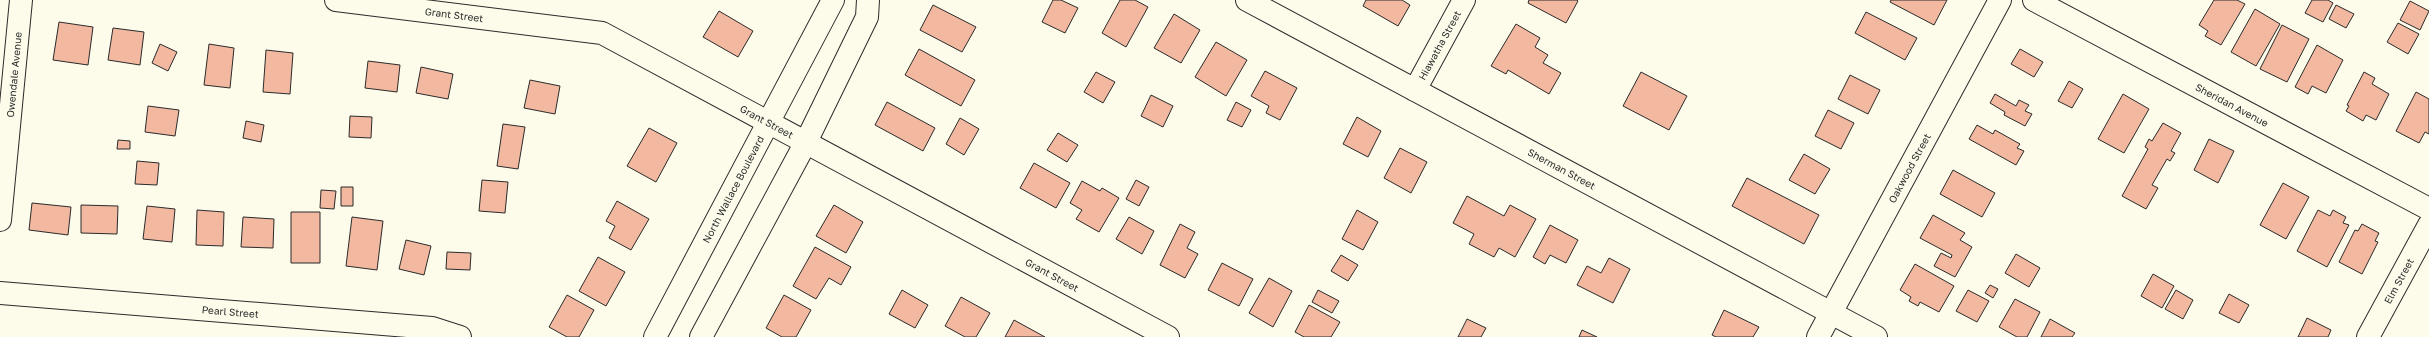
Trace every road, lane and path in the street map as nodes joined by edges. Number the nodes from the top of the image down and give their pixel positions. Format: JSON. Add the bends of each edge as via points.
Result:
{"nodes":[{"id":1,"x":21,"y":0,"type":"edge"},
{"id":2,"x":336,"y":0,"type":"edge"},
{"id":3,"x":833,"y":0,"type":"edge"},
{"id":4,"x":868,"y":0,"type":"edge"},
{"id":5,"x":1247,"y":0,"type":"edge"},
{"id":6,"x":1464,"y":0,"type":"edge"},
{"id":7,"x":2000,"y":0,"type":"edge"},
{"id":8,"x":2034,"y":0,"type":"edge"},
{"id":9,"x":1415,"y":90,"type":"junction"},
{"id":10,"x":769,"y":123,"type":"junction"},
{"id":11,"x":806,"y":142,"type":"junction"},
{"id":12,"x":2429,"y":209,"type":"edge"},
{"id":13,"x":0,"y":220,"type":"edge"},
{"id":14,"x":2429,"y":225,"type":"edge"},
{"id":15,"x":0,"y":293,"type":"edge"},
{"id":16,"x":1831,"y":313,"type":"junction"},
{"id":17,"x":460,"y":337,"type":"edge"},
{"id":18,"x":655,"y":337,"type":"edge"},
{"id":19,"x":701,"y":337,"type":"edge"},
{"id":20,"x":1168,"y":337,"type":"edge"},
{"id":21,"x":1818,"y":337,"type":"edge"},
{"id":22,"x":1876,"y":337,"type":"edge"},
{"id":23,"x":2368,"y":337,"type":"edge"}],
"edges":[{"from":1,"to":13,"type":"street","name":"Owendale Avenue"},
{"from":2,"to":10,"type":"street","name":"Grant Street","via":[[602,33]]},
{"from":3,"to":10,"type":"street","name":"North Wallace Boulevard"},
{"from":4,"to":11,"type":"street","via":[[867,17]]},
{"from":5,"to":9,"type":"street","name":"Sherman Street"},
{"from":6,"to":9,"type":"street","name":"Hiawatha Street"},
{"from":7,"to":16,"type":"street","name":"Oakwood Street"},
{"from":8,"to":12,"type":"street","name":"Sheridan Avenue"},
{"from":9,"to":16,"type":"street","name":"Sherman Street"},
{"from":10,"to":11,"type":"street","name":"Grant Street"},
{"from":10,"to":18,"type":"street","name":"North Wallace Boulevard"},
{"from":11,"to":19,"type":"street"},
{"from":11,"to":20,"type":"street","name":"Grant Street"},
{"from":14,"to":23,"type":"street","name":"Elm Street"},
{"from":15,"to":17,"type":"street","name":"Pearl Street","via":[[432,328]]},
{"from":16,"to":21,"type":"street","name":"Oakwood Street"},
{"from":16,"to":22,"type":"street","name":"Sherman Street"}]}
